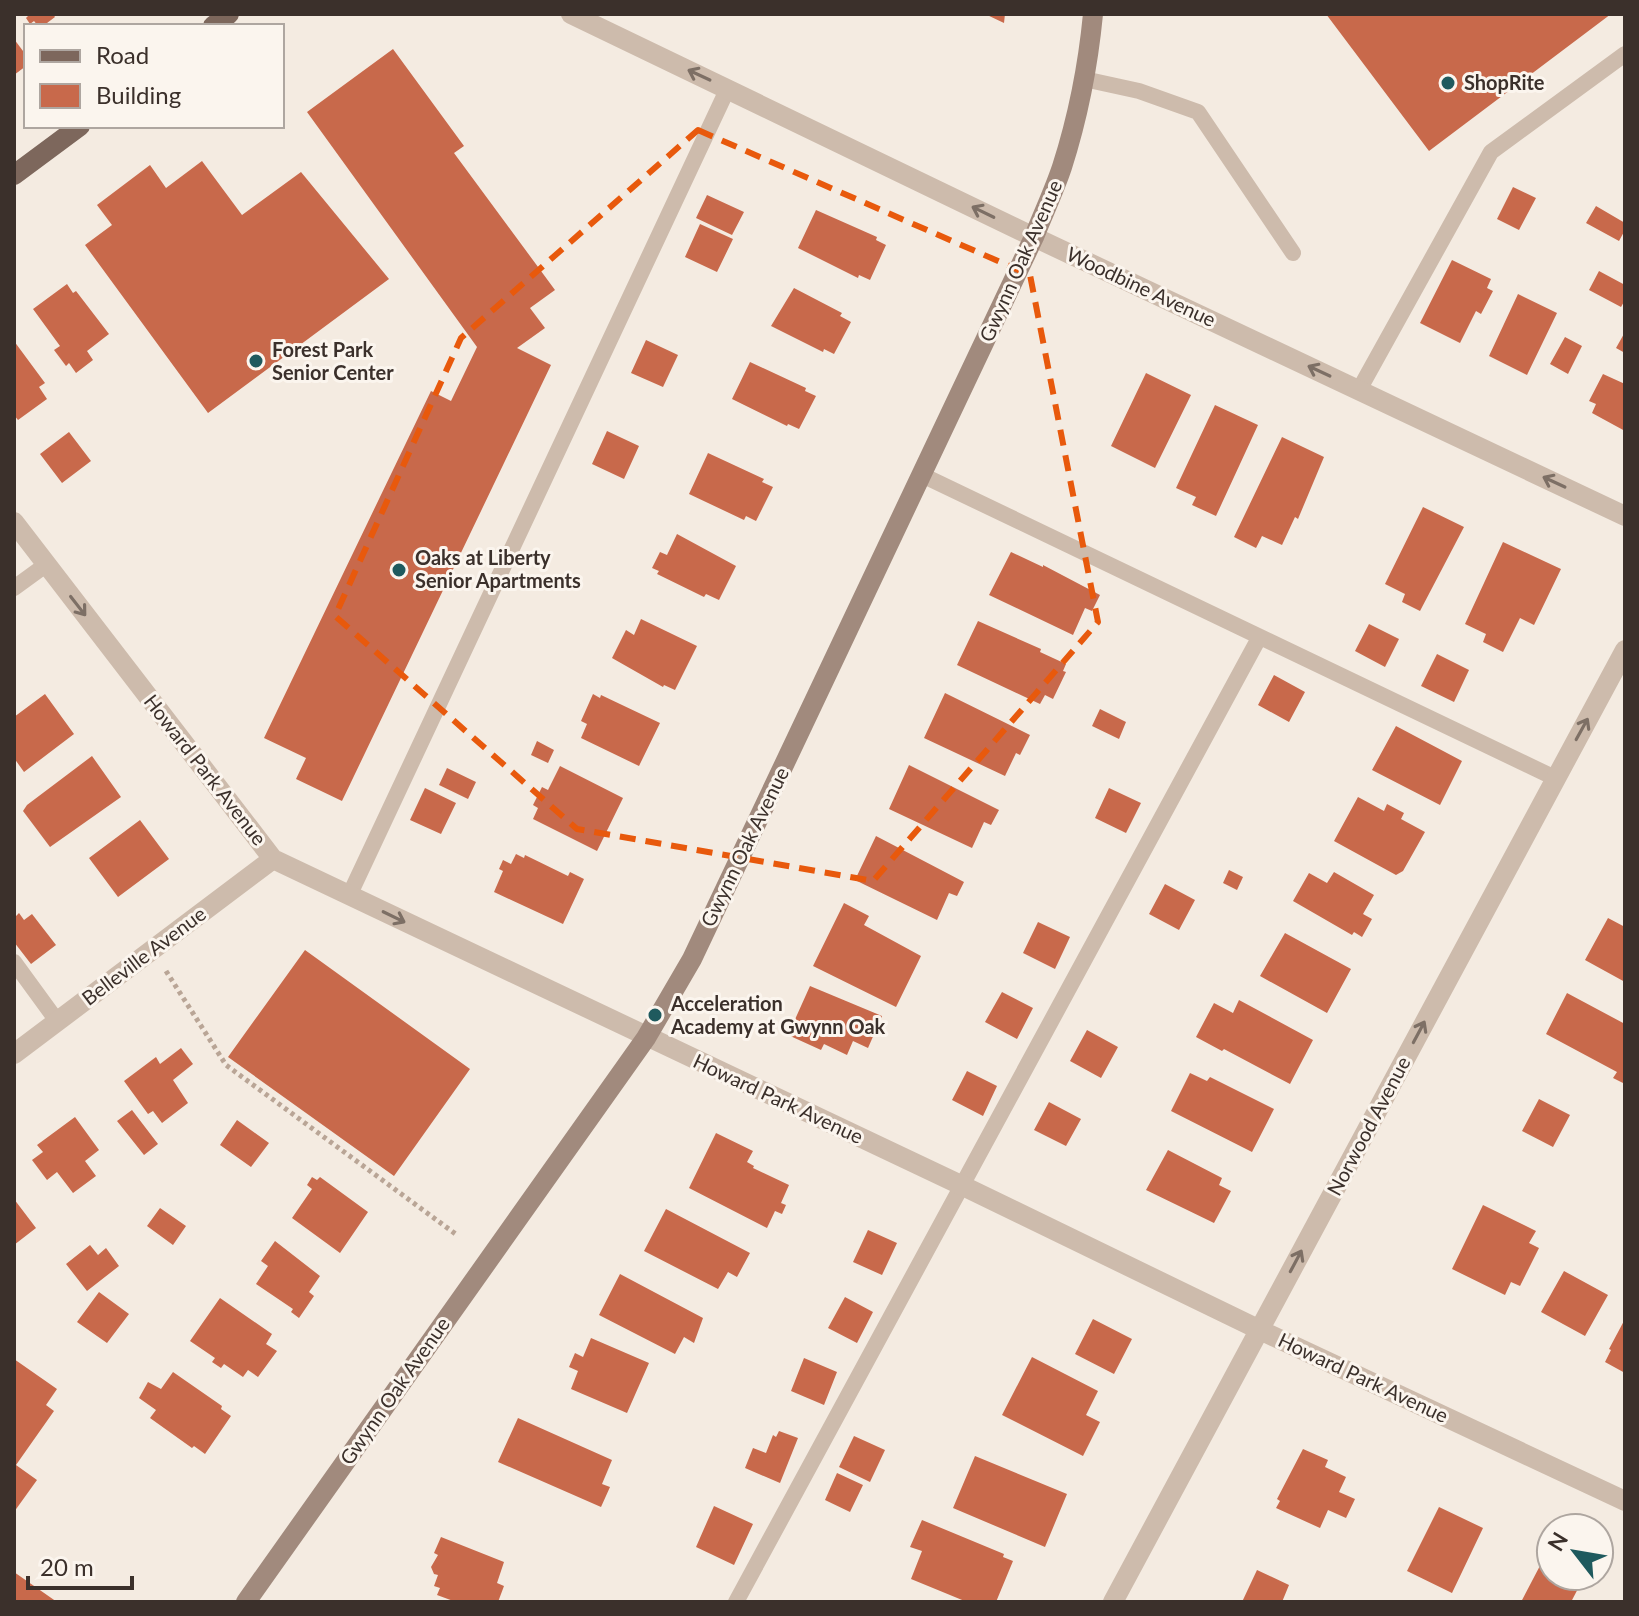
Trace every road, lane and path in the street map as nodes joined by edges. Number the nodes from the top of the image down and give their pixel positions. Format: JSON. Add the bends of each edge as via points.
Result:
{"nodes":[{"id":1,"x":571,"y":14,"type":"edge"},
{"id":2,"x":1093,"y":14,"type":"edge"},
{"id":3,"x":1625,"y":54,"type":"edge"},
{"id":4,"x":1084,"y":79,"type":"junction"},
{"id":5,"x":728,"y":88,"type":"junction"},
{"id":6,"x":77,"y":128,"type":"edge"},
{"id":7,"x":14,"y":175,"type":"edge"},
{"id":8,"x":1034,"y":237,"type":"junction"},
{"id":9,"x":1293,"y":253,"type":"dead end"},
{"id":10,"x":1359,"y":390,"type":"junction"},
{"id":11,"x":922,"y":475,"type":"junction"},
{"id":12,"x":1625,"y":516,"type":"edge"},
{"id":13,"x":14,"y":522,"type":"edge"},
{"id":14,"x":47,"y":564,"type":"junction"},
{"id":15,"x":14,"y":588,"type":"edge"},
{"id":16,"x":1259,"y":638,"type":"junction"},
{"id":17,"x":1625,"y":650,"type":"edge"},
{"id":18,"x":1555,"y":778,"type":"junction"},
{"id":19,"x":273,"y":859,"type":"junction"},
{"id":20,"x":349,"y":896,"type":"junction"},
{"id":21,"x":151,"y":951,"type":"junction"},
{"id":22,"x":14,"y":962,"type":"edge"},
{"id":23,"x":57,"y":1021,"type":"junction"},
{"id":24,"x":646,"y":1038,"type":"junction"},
{"id":25,"x":14,"y":1054,"type":"edge"},
{"id":26,"x":963,"y":1186,"type":"junction"},
{"id":27,"x":457,"y":1235,"type":"dead end"},
{"id":28,"x":1260,"y":1330,"type":"junction"},
{"id":29,"x":1625,"y":1501,"type":"edge"},
{"id":30,"x":246,"y":1602,"type":"edge"},
{"id":31,"x":736,"y":1602,"type":"edge"},
{"id":32,"x":1113,"y":1602,"type":"edge"}],
"edges":[{"from":5,"to":1,"type":"street","name":"Woodbine Avenue","one_way":true},
{"from":2,"to":4,"type":"main road","name":"Gwynn Oak Avenue"},
{"from":3,"to":10,"type":"lane","via":[[1491,152]]},
{"from":4,"to":8,"type":"main road","name":"Gwynn Oak Avenue","via":[[1062,169]]},
{"from":4,"to":9,"type":"lane","via":[[1198,112]]},
{"from":8,"to":5,"type":"street","name":"Woodbine Avenue","one_way":true},
{"from":5,"to":20,"type":"lane"},
{"from":6,"to":7,"type":"main road"},
{"from":10,"to":8,"type":"street","name":"Woodbine Avenue","one_way":true},
{"from":8,"to":11,"type":"main road","name":"Gwynn Oak Avenue"},
{"from":12,"to":10,"type":"street","name":"Woodbine Avenue","one_way":true},
{"from":11,"to":16,"type":"lane"},
{"from":11,"to":24,"type":"main road","name":"Gwynn Oak Avenue","via":[[699,945]]},
{"from":13,"to":14,"type":"street","name":"Howard Park Avenue"},
{"from":14,"to":15,"type":"lane"},
{"from":14,"to":19,"type":"street","name":"Howard Park Avenue","one_way":true},
{"from":16,"to":18,"type":"lane"},
{"from":16,"to":26,"type":"lane"},
{"from":18,"to":17,"type":"street","name":"Norwood Avenue","one_way":true},
{"from":28,"to":18,"type":"street","name":"Norwood Avenue","one_way":true},
{"from":19,"to":20,"type":"street","name":"Howard Park Avenue"},
{"from":19,"to":21,"type":"street","name":"Belleville Avenue"},
{"from":20,"to":24,"type":"street","name":"Howard Park Avenue","one_way":true},
{"from":21,"to":23,"type":"street","name":"Belleville Avenue"},
{"from":21,"to":27,"type":"path","via":[[226,1065]]},
{"from":22,"to":23,"type":"lane"},
{"from":23,"to":25,"type":"street","name":"Belleville Avenue"},
{"from":24,"to":26,"type":"street","name":"Howard Park Avenue"},
{"from":24,"to":30,"type":"main road","name":"Gwynn Oak Avenue"},
{"from":26,"to":28,"type":"street","name":"Howard Park Avenue"},
{"from":26,"to":31,"type":"lane"},
{"from":28,"to":29,"type":"street","name":"Howard Park Avenue"},
{"from":28,"to":32,"type":"street","name":"Norwood Avenue"}]}
